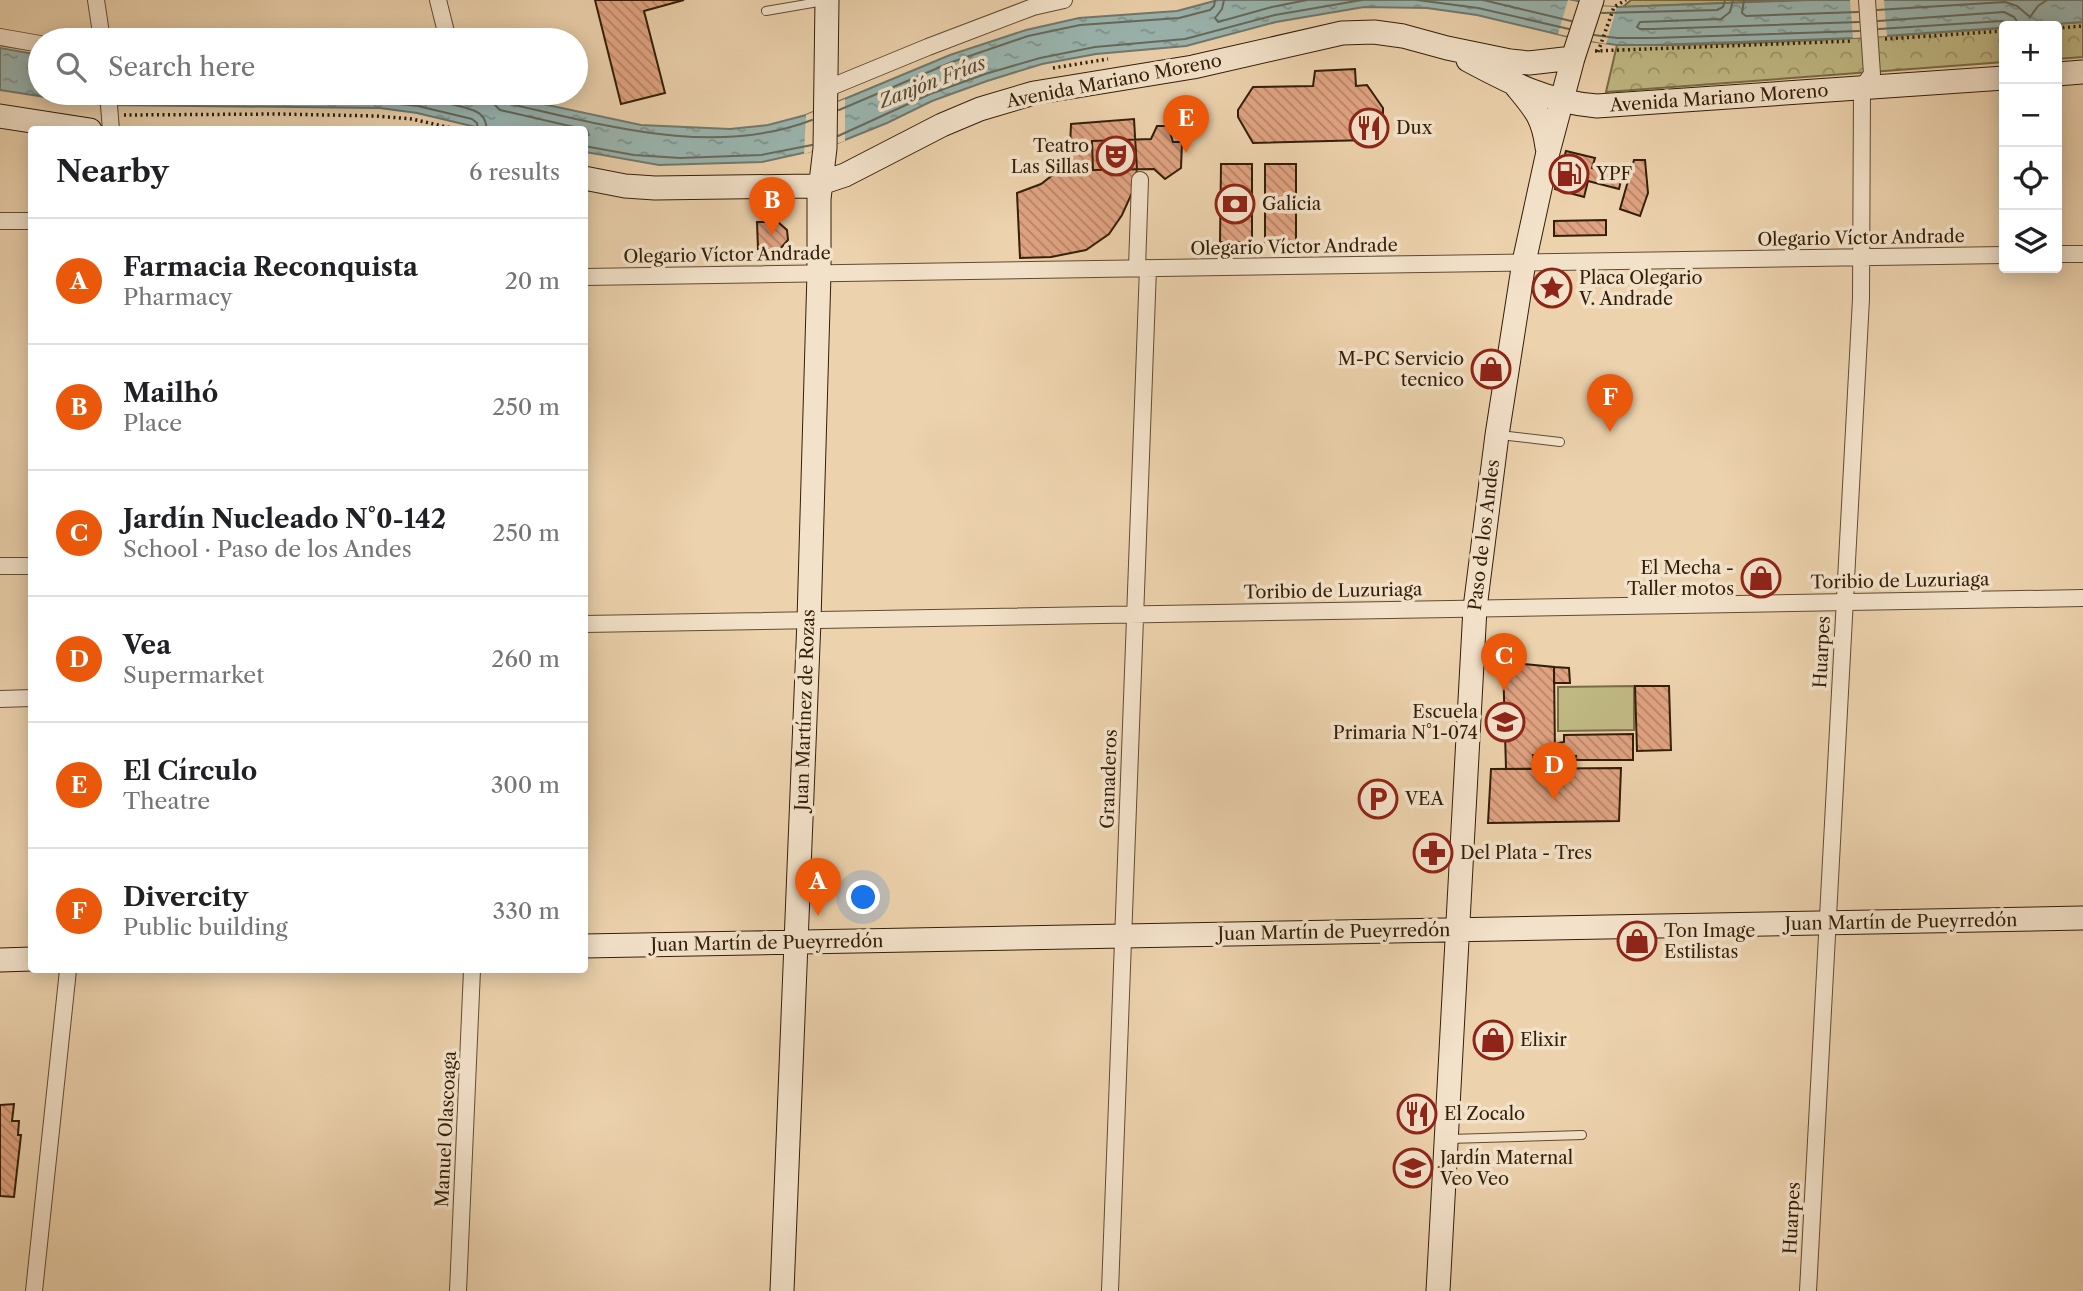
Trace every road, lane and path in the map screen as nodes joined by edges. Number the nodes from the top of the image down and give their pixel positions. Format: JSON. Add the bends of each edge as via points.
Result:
{"nodes":[{"id":1,"x":96,"y":0,"type":"edge"},
{"id":2,"x":438,"y":0,"type":"edge"},
{"id":3,"x":827,"y":0,"type":"edge"},
{"id":4,"x":1064,"y":0,"type":"edge"},
{"id":5,"x":1626,"y":0,"type":"edge"},
{"id":6,"x":1867,"y":0,"type":"edge"},
{"id":7,"x":1599,"y":4,"type":"edge"},
{"id":8,"x":766,"y":11,"type":"dead end"},
{"id":9,"x":2083,"y":26,"type":"edge"},
{"id":10,"x":100,"y":28,"type":"edge"},
{"id":11,"x":445,"y":28,"type":"edge"},
{"id":12,"x":2062,"y":28,"type":"edge"},
{"id":13,"x":1999,"y":31,"type":"edge"},
{"id":14,"x":0,"y":37,"type":"edge"},
{"id":15,"x":1870,"y":39,"type":"junction"},
{"id":16,"x":28,"y":42,"type":"edge"},
{"id":17,"x":1585,"y":47,"type":"junction"},
{"id":18,"x":1447,"y":48,"type":"junction"},
{"id":19,"x":2083,"y":72,"type":"edge"},
{"id":20,"x":2062,"y":74,"type":"edge"},
{"id":21,"x":1999,"y":78,"type":"edge"},
{"id":22,"x":1516,"y":86,"type":"junction"},
{"id":23,"x":1862,"y":88,"type":"junction"},
{"id":24,"x":1561,"y":101,"type":"junction"},
{"id":25,"x":110,"y":110,"type":"edge"},
{"id":26,"x":0,"y":116,"type":"edge"},
{"id":27,"x":825,"y":118,"type":"junction"},
{"id":28,"x":64,"y":126,"type":"edge"},
{"id":29,"x":443,"y":126,"type":"edge"},
{"id":30,"x":1548,"y":152,"type":"junction"},
{"id":31,"x":588,"y":179,"type":"edge"},
{"id":32,"x":1140,"y":180,"type":"dead end"},
{"id":33,"x":821,"y":183,"type":"junction"},
{"id":34,"x":0,"y":221,"type":"edge"},
{"id":35,"x":28,"y":221,"type":"edge"},
{"id":36,"x":2062,"y":254,"type":"edge"},
{"id":37,"x":2083,"y":254,"type":"edge"},
{"id":38,"x":1999,"y":255,"type":"edge"},
{"id":39,"x":1862,"y":257,"type":"junction"},
{"id":40,"x":1524,"y":262,"type":"junction"},
{"id":41,"x":1142,"y":268,"type":"junction"},
{"id":42,"x":819,"y":273,"type":"junction"},
{"id":43,"x":588,"y":276,"type":"edge"},
{"id":44,"x":1497,"y":435,"type":"junction"},
{"id":45,"x":1560,"y":442,"type":"dead end"},
{"id":46,"x":0,"y":566,"type":"edge"},
{"id":47,"x":28,"y":566,"type":"edge"},
{"id":48,"x":2083,"y":598,"type":"edge"},
{"id":49,"x":1844,"y":602,"type":"junction"},
{"id":50,"x":1475,"y":608,"type":"junction"},
{"id":51,"x":1135,"y":613,"type":"junction"},
{"id":52,"x":809,"y":620,"type":"junction"},
{"id":53,"x":588,"y":624,"type":"edge"},
{"id":54,"x":28,"y":698,"type":"edge"},
{"id":55,"x":0,"y":699,"type":"edge"},
{"id":56,"x":2083,"y":918,"type":"edge"},
{"id":57,"x":1828,"y":923,"type":"junction"},
{"id":58,"x":1458,"y":930,"type":"junction"},
{"id":59,"x":1122,"y":937,"type":"junction"},
{"id":60,"x":797,"y":942,"type":"junction"},
{"id":61,"x":588,"y":946,"type":"edge"},
{"id":62,"x":28,"y":959,"type":"edge"},
{"id":63,"x":0,"y":960,"type":"edge"},
{"id":64,"x":68,"y":973,"type":"edge"},
{"id":65,"x":472,"y":973,"type":"edge"},
{"id":66,"x":1582,"y":1135,"type":"dead end"},
{"id":67,"x":1446,"y":1139,"type":"junction"},
{"id":68,"x":34,"y":1291,"type":"edge"},
{"id":69,"x":458,"y":1291,"type":"edge"},
{"id":70,"x":782,"y":1291,"type":"edge"},
{"id":71,"x":1110,"y":1291,"type":"edge"},
{"id":72,"x":1438,"y":1291,"type":"edge"},
{"id":73,"x":1808,"y":1291,"type":"edge"}],
"edges":[{"from":1,"to":10,"type":"street"},
{"from":2,"to":11,"type":"street"},
{"from":3,"to":8,"type":"lane"},
{"from":3,"to":27,"type":"street","name":"Juan Martínez de Rozas"},
{"from":4,"to":27,"type":"street","via":[[928,47]]},
{"from":5,"to":7,"type":"path"},
{"from":6,"to":15,"type":"street","name":"Huarpes"},
{"from":7,"to":17,"type":"street","name":"Paso de los Andes"},
{"from":7,"to":17,"type":"path"},
{"from":9,"to":12,"type":"path"},
{"from":13,"to":15,"type":"path"},
{"from":14,"to":16,"type":"street"},
{"from":15,"to":17,"type":"path","via":[[1598,52]]},
{"from":15,"to":23,"type":"street","name":"Huarpes","via":[[1871,75]]},
{"from":17,"to":18,"type":"street","name":"Avenida Mariano Moreno","via":[[1529,63]]},
{"from":17,"to":24,"type":"street","name":"Paso de los Andes"},
{"from":18,"to":22,"type":"street","name":"Avenida Mariano Moreno"},
{"from":18,"to":33,"type":"street","name":"Avenida Mariano Moreno","via":[[1387,33],[1342,33],[1193,67],[1034,93],[942,125]]},
{"from":19,"to":20,"type":"street"},
{"from":21,"to":23,"type":"street","name":"Avenida Mariano Moreno"},
{"from":22,"to":24,"type":"street","name":"Avenida Mariano Moreno"},
{"from":22,"to":30,"type":"street","via":[[1537,111]]},
{"from":23,"to":24,"type":"street","name":"Avenida Mariano Moreno","via":[[1611,106]]},
{"from":23,"to":39,"type":"street","name":"Huarpes"},
{"from":24,"to":30,"type":"street","name":"Paso de los Andes"},
{"from":25,"to":29,"type":"path","via":[[138,116],[384,116]]},
{"from":26,"to":28,"type":"street"},
{"from":27,"to":33,"type":"street","name":"Juan Martínez de Rozas"},
{"from":30,"to":40,"type":"street","name":"Paso de los Andes"},
{"from":31,"to":33,"type":"street","name":"Avenida Mariano Moreno","via":[[655,188]]},
{"from":32,"to":41,"type":"street","name":"Granaderos"},
{"from":33,"to":42,"type":"street","name":"Juan Martínez de Rozas"},
{"from":34,"to":35,"type":"street"},
{"from":36,"to":37,"type":"street"},
{"from":38,"to":39,"type":"street","name":"Olegario Víctor Andrade"},
{"from":39,"to":40,"type":"street","name":"Olegario Víctor Andrade"},
{"from":39,"to":49,"type":"street","name":"Huarpes"},
{"from":40,"to":41,"type":"street","name":"Olegario Víctor Andrade"},
{"from":40,"to":44,"type":"street","name":"Paso de los Andes"},
{"from":41,"to":42,"type":"street","name":"Olegario Víctor Andrade"},
{"from":41,"to":51,"type":"street","name":"Granaderos"},
{"from":42,"to":43,"type":"street","name":"Olegario Víctor Andrade"},
{"from":42,"to":52,"type":"street","name":"Juan Martínez de Rozas"},
{"from":44,"to":45,"type":"lane"},
{"from":44,"to":50,"type":"street","name":"Paso de los Andes"},
{"from":46,"to":47,"type":"street"},
{"from":48,"to":49,"type":"street","name":"Toribio de Luzuriaga"},
{"from":49,"to":50,"type":"street","name":"Toribio de Luzuriaga"},
{"from":49,"to":57,"type":"street","name":"Huarpes"},
{"from":50,"to":51,"type":"street","name":"Toribio de Luzuriaga"},
{"from":50,"to":58,"type":"street","name":"Paso de los Andes"},
{"from":51,"to":52,"type":"street","name":"Toribio de Luzuriaga"},
{"from":51,"to":59,"type":"street","name":"Granaderos"},
{"from":52,"to":53,"type":"street","name":"Toribio de Luzuriaga"},
{"from":52,"to":60,"type":"street","name":"Juan Martínez de Rozas"},
{"from":54,"to":55,"type":"street"},
{"from":56,"to":57,"type":"street","name":"Juan Martín de Pueyrredón"},
{"from":57,"to":58,"type":"street","name":"Juan Martín de Pueyrredón"},
{"from":57,"to":73,"type":"street","name":"Huarpes"},
{"from":58,"to":59,"type":"street","name":"Juan Martín de Pueyrredón"},
{"from":58,"to":67,"type":"street","name":"Paso de los Andes"},
{"from":59,"to":60,"type":"street","name":"Juan Martín de Pueyrredón"},
{"from":59,"to":71,"type":"street","name":"Granaderos"},
{"from":60,"to":61,"type":"street","name":"Juan Martín de Pueyrredón"},
{"from":60,"to":70,"type":"street","name":"Juan Martínez de Rozas"},
{"from":62,"to":63,"type":"street"},
{"from":64,"to":68,"type":"street"},
{"from":65,"to":69,"type":"street","name":"Manuel Olascoaga"},
{"from":66,"to":67,"type":"lane"},
{"from":67,"to":72,"type":"street","name":"Paso de los Andes"}]}
